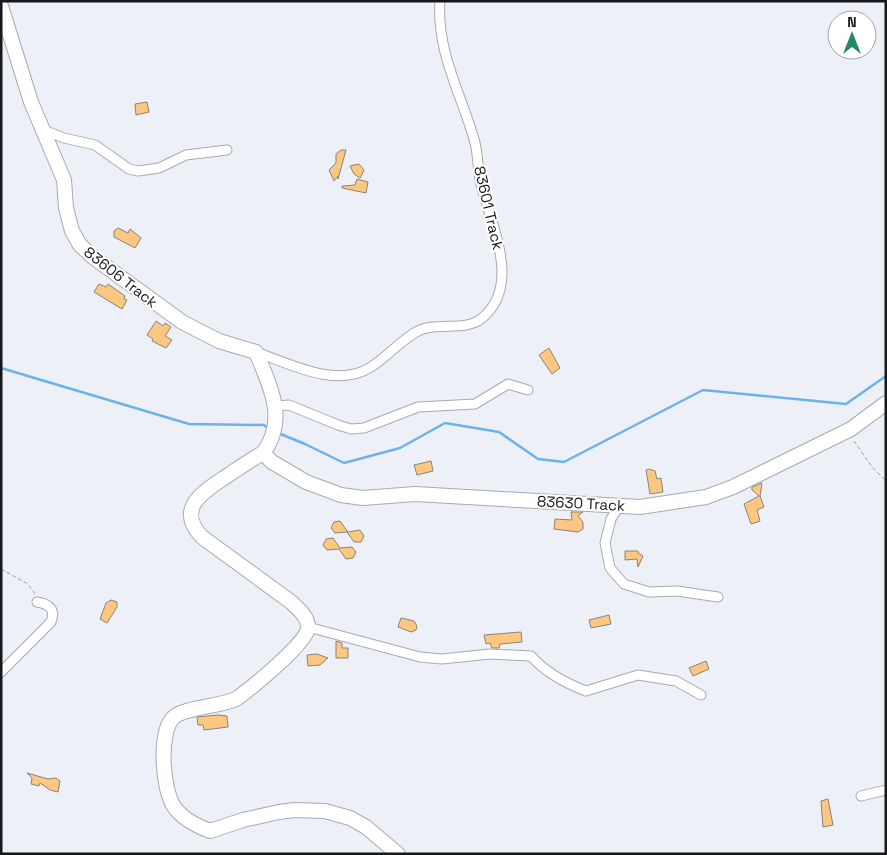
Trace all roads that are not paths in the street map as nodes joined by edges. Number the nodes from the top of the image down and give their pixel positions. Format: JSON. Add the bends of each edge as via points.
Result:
{"nodes":[{"id":1,"x":440,"y":1,"type":"edge"},
{"id":2,"x":1,"y":6,"type":"edge"},
{"id":3,"x":41,"y":129,"type":"junction"},
{"id":4,"x":227,"y":150,"type":"dead end"},
{"id":5,"x":256,"y":352,"type":"junction"},
{"id":6,"x":528,"y":390,"type":"dead end"},
{"id":7,"x":886,"y":403,"type":"edge"},
{"id":8,"x":276,"y":406,"type":"junction"},
{"id":9,"x":263,"y":453,"type":"junction"},
{"id":10,"x":619,"y":506,"type":"junction"},
{"id":11,"x":718,"y":597,"type":"dead end"},
{"id":12,"x":37,"y":602,"type":"road end"},
{"id":13,"x":308,"y":627,"type":"junction"},
{"id":14,"x":1,"y":672,"type":"edge"},
{"id":15,"x":701,"y":695,"type":"dead end"},
{"id":16,"x":886,"y":790,"type":"edge"},
{"id":17,"x":862,"y":796,"type":"dead end"},
{"id":18,"x":398,"y":854,"type":"edge"}],
"edges":[{"from":1,"to":5,"type":"street","name":"83601 Track","via":[[445,50],[454,86],[475,140],[481,185],[498,239],[502,276],[494,304],[481,319],[471,324],[429,327],[418,331],[380,362],[357,373],[327,375]]},
{"from":2,"to":3,"type":"street","name":"83606 Track"},
{"from":3,"to":4,"type":"street","via":[[95,145],[124,166],[138,171],[159,168],[186,155]]},
{"from":3,"to":5,"type":"street","name":"83606 Track","via":[[64,180],[68,221],[80,245],[93,258],[182,322],[220,341]]},
{"from":5,"to":8,"type":"street"},
{"from":6,"to":8,"type":"street","via":[[508,384],[475,404],[418,407],[364,428],[351,429],[289,405]]},
{"from":7,"to":10,"type":"street","name":"83630 Track","via":[[851,429],[733,487],[706,497],[640,507]]},
{"from":8,"to":9,"type":"street","via":[[275,433]]},
{"from":9,"to":10,"type":"street","name":"83630 Track","via":[[306,482],[341,495],[364,498],[424,494]]},
{"from":9,"to":13,"type":"street","via":[[204,491],[192,507],[192,525],[206,540],[291,602],[304,615]]},
{"from":10,"to":11,"type":"street","via":[[611,519],[605,543],[610,568],[624,584],[649,592],[677,591]]},
{"from":12,"to":14,"type":"street","via":[[52,608],[51,622]]},
{"from":13,"to":15,"type":"street","via":[[420,657],[531,656],[564,682],[586,691],[638,674],[676,681]]},
{"from":13,"to":18,"type":"street","via":[[296,648],[245,692],[225,704],[181,712],[169,722],[164,741],[166,788],[170,799],[187,819],[210,831],[243,820],[295,810],[338,814],[366,827]]},
{"from":16,"to":17,"type":"street"}]}
